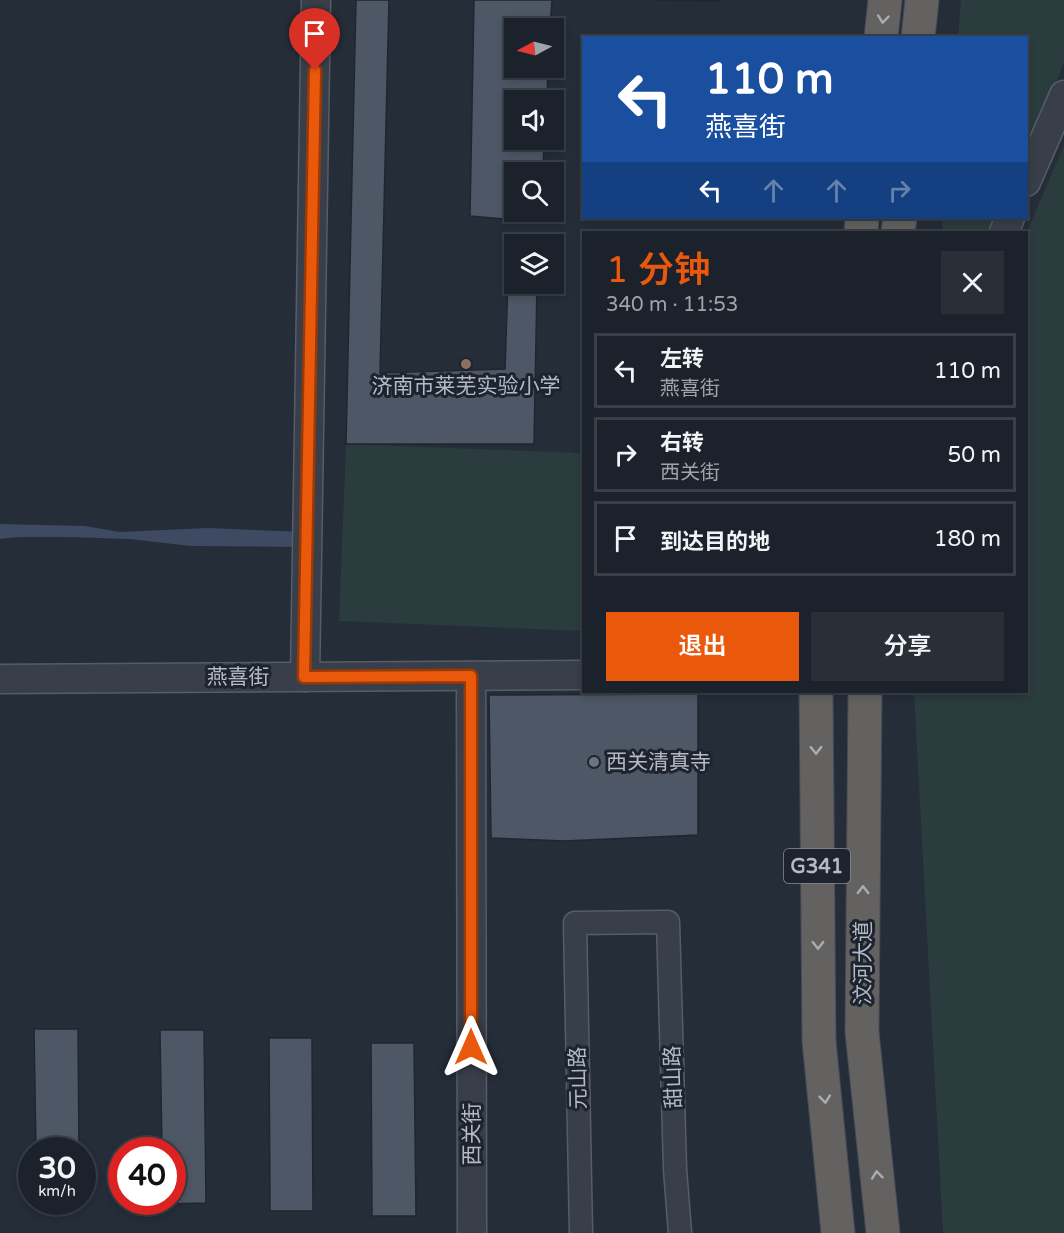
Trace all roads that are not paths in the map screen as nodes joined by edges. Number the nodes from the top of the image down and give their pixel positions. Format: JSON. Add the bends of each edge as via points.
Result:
{"nodes":[{"id":1,"x":316,"y":0,"type":"edge"},
{"id":2,"x":885,"y":0,"type":"edge"},
{"id":3,"x":922,"y":0,"type":"edge"},
{"id":4,"x":881,"y":36,"type":"edge"},
{"id":5,"x":918,"y":36,"type":"edge"},
{"id":6,"x":1064,"y":95,"type":"edge"},
{"id":7,"x":1028,"y":177,"type":"edge"},
{"id":8,"x":582,"y":675,"type":"edge"},
{"id":9,"x":471,"y":676,"type":"junction"},
{"id":10,"x":304,"y":677,"type":"junction"},
{"id":11,"x":0,"y":679,"type":"edge"},
{"id":12,"x":816,"y":693,"type":"edge"},
{"id":13,"x":865,"y":693,"type":"edge"},
{"id":14,"x":668,"y":922,"type":"joint"},
{"id":15,"x":472,"y":1233,"type":"edge"},
{"id":16,"x":581,"y":1233,"type":"edge"},
{"id":17,"x":680,"y":1233,"type":"edge"},
{"id":18,"x":838,"y":1233,"type":"edge"},
{"id":19,"x":883,"y":1233,"type":"edge"}],
"edges":[{"from":1,"to":10,"type":"street"},
{"from":2,"to":4,"type":"highway","one_way":true},
{"from":3,"to":5,"type":"highway"},
{"from":6,"to":7,"type":"street"},
{"from":8,"to":9,"type":"street","name":"燕喜街"},
{"from":9,"to":10,"type":"street","name":"燕喜街"},
{"from":9,"to":15,"type":"street","name":"西关街"},
{"from":10,"to":11,"type":"street","name":"燕喜街"},
{"from":12,"to":18,"type":"highway","number":"G341","one_way":true,"via":[[819,1041]]},
{"from":19,"to":13,"type":"highway","name":"汶河大道","number":"G341","one_way":true,"via":[[862,1032]]},
{"from":14,"to":16,"type":"street","name":"元山路","via":[[575,923]]},
{"from":14,"to":17,"type":"street","name":"甜山路"}]}
